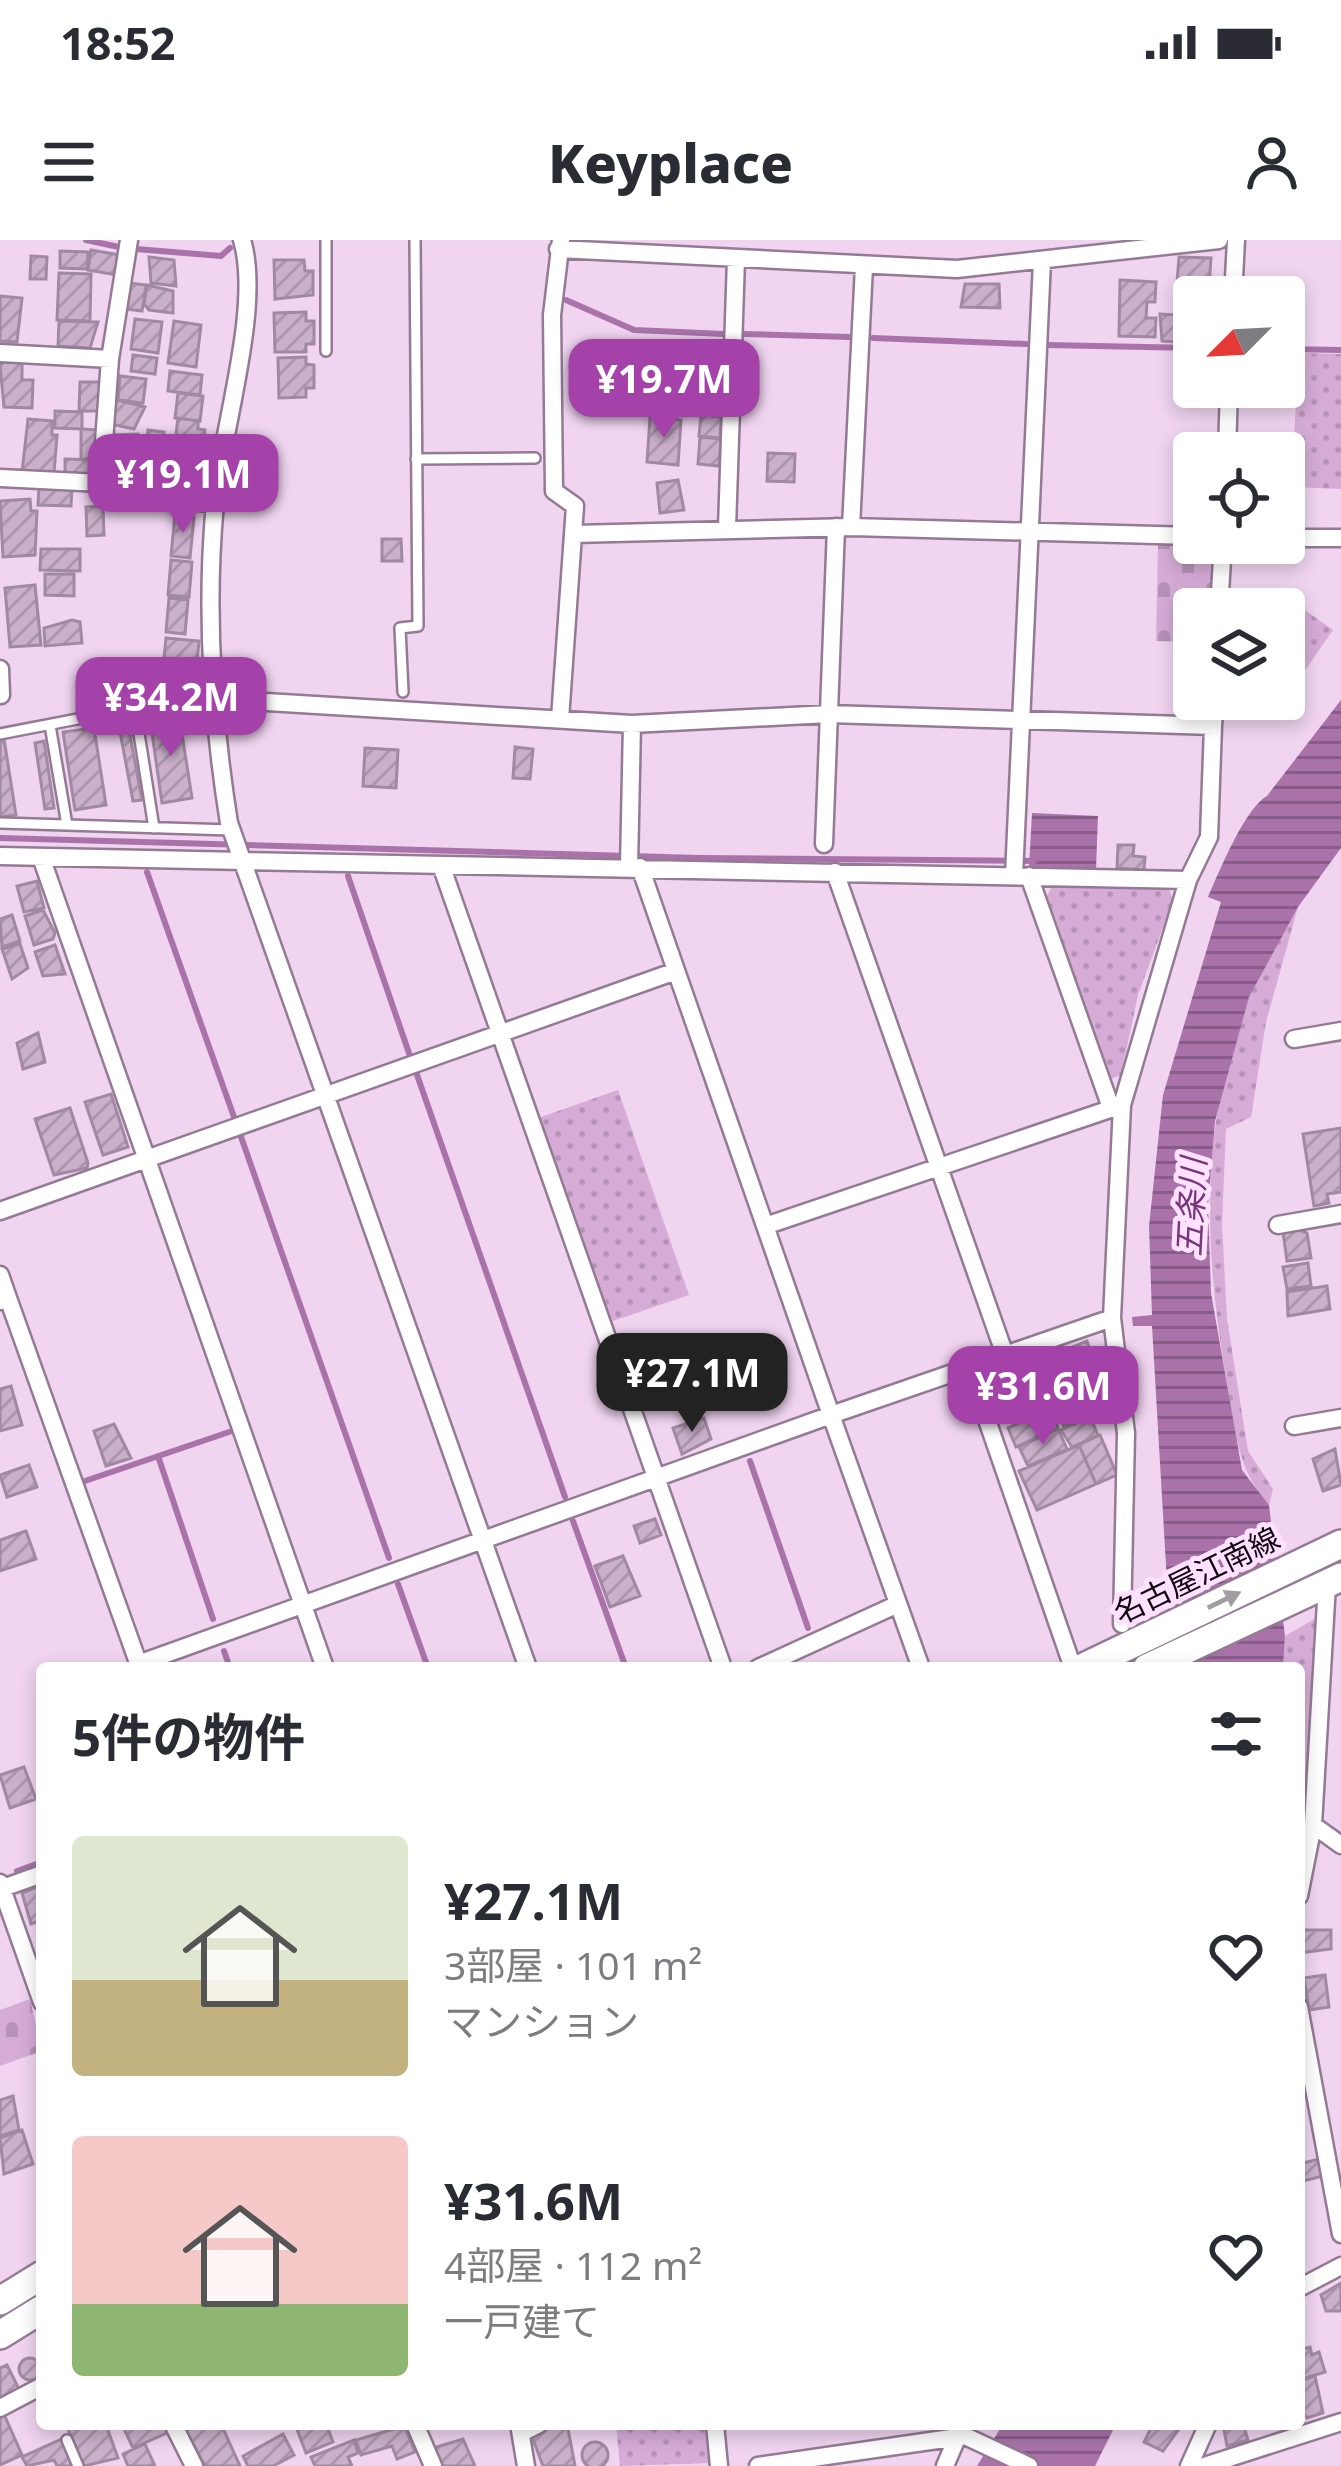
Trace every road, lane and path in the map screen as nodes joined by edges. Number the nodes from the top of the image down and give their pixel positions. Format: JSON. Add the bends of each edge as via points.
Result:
{"nodes":[{"id":1,"x":129,"y":240,"type":"edge"},
{"id":2,"x":242,"y":240,"type":"edge"},
{"id":3,"x":326,"y":240,"type":"edge"},
{"id":4,"x":415,"y":240,"type":"edge"},
{"id":5,"x":1219,"y":240,"type":"edge"},
{"id":6,"x":1236,"y":240,"type":"edge"},
{"id":7,"x":560,"y":244,"type":"edge"},
{"id":8,"x":736,"y":259,"type":"junction"},
{"id":9,"x":1042,"y":261,"type":"junction"},
{"id":10,"x":864,"y":266,"type":"junction"},
{"id":11,"x":1234,"y":276,"type":"edge"},
{"id":12,"x":326,"y":351,"type":"dead end"},
{"id":13,"x":0,"y":353,"type":"edge"},
{"id":14,"x":110,"y":359,"type":"junction"},
{"id":15,"x":535,"y":458,"type":"dead end"},
{"id":16,"x":416,"y":459,"type":"junction"},
{"id":17,"x":0,"y":478,"type":"edge"},
{"id":18,"x":101,"y":483,"type":"junction"},
{"id":19,"x":215,"y":504,"type":"junction"},
{"id":20,"x":843,"y":527,"type":"junction"},
{"id":21,"x":727,"y":528,"type":"junction"},
{"id":22,"x":1030,"y":529,"type":"junction"},
{"id":23,"x":574,"y":534,"type":"junction"},
{"id":24,"x":1173,"y":535,"type":"edge"},
{"id":25,"x":1305,"y":538,"type":"edge"},
{"id":26,"x":1341,"y":538,"type":"edge"},
{"id":27,"x":0,"y":670,"type":"edge"},
{"id":28,"x":403,"y":692,"type":"dead end"},
{"id":29,"x":1,"y":695,"type":"edge"},
{"id":30,"x":134,"y":698,"type":"junction"},
{"id":31,"x":211,"y":698,"type":"junction"},
{"id":32,"x":829,"y":713,"type":"junction"},
{"id":33,"x":560,"y":719,"type":"junction"},
{"id":34,"x":1021,"y":720,"type":"junction"},
{"id":35,"x":1214,"y":720,"type":"edge"},
{"id":36,"x":50,"y":724,"type":"junction"},
{"id":37,"x":632,"y":724,"type":"junction"},
{"id":38,"x":1214,"y":726,"type":"junction"},
{"id":39,"x":0,"y":734,"type":"edge"},
{"id":40,"x":0,"y":823,"type":"edge"},
{"id":41,"x":67,"y":825,"type":"junction"},
{"id":42,"x":154,"y":828,"type":"junction"},
{"id":43,"x":824,"y":844,"type":"dead end"},
{"id":44,"x":235,"y":845,"type":"junction"},
{"id":45,"x":0,"y":856,"type":"edge"},
{"id":46,"x":41,"y":856,"type":"junction"},
{"id":47,"x":441,"y":865,"type":"junction"},
{"id":48,"x":634,"y":867,"type":"junction"},
{"id":49,"x":836,"y":872,"type":"junction"},
{"id":50,"x":1022,"y":876,"type":"junction"},
{"id":51,"x":1188,"y":880,"type":"junction"},
{"id":52,"x":676,"y":971,"type":"junction"},
{"id":53,"x":1341,"y":1031,"type":"edge"},
{"id":54,"x":500,"y":1034,"type":"junction"},
{"id":55,"x":1294,"y":1039,"type":"dead end"},
{"id":56,"x":322,"y":1097,"type":"junction"},
{"id":57,"x":1116,"y":1105,"type":"junction"},
{"id":58,"x":145,"y":1160,"type":"junction"},
{"id":59,"x":938,"y":1165,"type":"junction"},
{"id":60,"x":0,"y":1211,"type":"edge"},
{"id":61,"x":1341,"y":1214,"type":"edge"},
{"id":62,"x":1278,"y":1225,"type":"dead end"},
{"id":63,"x":765,"y":1226,"type":"junction"},
{"id":64,"x":0,"y":1275,"type":"edge"},
{"id":65,"x":4,"y":1299,"type":"edge"},
{"id":66,"x":1112,"y":1318,"type":"junction"},
{"id":67,"x":1004,"y":1355,"type":"junction"},
{"id":68,"x":969,"y":1368,"type":"junction"},
{"id":69,"x":832,"y":1415,"type":"junction"},
{"id":70,"x":1341,"y":1418,"type":"edge"},
{"id":71,"x":1294,"y":1426,"type":"dead end"},
{"id":72,"x":657,"y":1480,"type":"junction"},
{"id":73,"x":482,"y":1540,"type":"junction"},
{"id":74,"x":1341,"y":1544,"type":"edge"},
{"id":75,"x":1324,"y":1585,"type":"edge"},
{"id":76,"x":303,"y":1603,"type":"junction"},
{"id":77,"x":898,"y":1604,"type":"junction"},
{"id":78,"x":1134,"y":1631,"type":"junction"},
{"id":79,"x":138,"y":1662,"type":"edge"},
{"id":80,"x":149,"y":1662,"type":"edge"},
{"id":81,"x":323,"y":1662,"type":"edge"},
{"id":82,"x":526,"y":1662,"type":"edge"},
{"id":83,"x":722,"y":1662,"type":"edge"},
{"id":84,"x":771,"y":1662,"type":"edge"},
{"id":85,"x":919,"y":1662,"type":"edge"},
{"id":86,"x":1075,"y":1662,"type":"edge"},
{"id":87,"x":1086,"y":1662,"type":"edge"},
{"id":88,"x":1161,"y":1662,"type":"edge"},
{"id":89,"x":1333,"y":1692,"type":"edge"},
{"id":90,"x":1313,"y":1825,"type":"junction"},
{"id":91,"x":1341,"y":1845,"type":"edge"},
{"id":92,"x":1305,"y":1865,"type":"edge"},
{"id":93,"x":36,"y":1876,"type":"edge"},
{"id":94,"x":1,"y":1887,"type":"edge"},
{"id":95,"x":36,"y":1985,"type":"edge"},
{"id":96,"x":1305,"y":2039,"type":"edge"},
{"id":97,"x":1341,"y":2234,"type":"edge"},
{"id":98,"x":1341,"y":2266,"type":"edge"},
{"id":99,"x":36,"y":2279,"type":"edge"},
{"id":100,"x":1305,"y":2285,"type":"edge"},
{"id":101,"x":0,"y":2300,"type":"edge"},
{"id":102,"x":36,"y":2313,"type":"edge"},
{"id":103,"x":0,"y":2335,"type":"edge"},
{"id":104,"x":36,"y":2389,"type":"edge"},
{"id":105,"x":0,"y":2408,"type":"edge"},
{"id":106,"x":1341,"y":2422,"type":"edge"},
{"id":107,"x":176,"y":2430,"type":"edge"},
{"id":108,"x":418,"y":2430,"type":"edge"},
{"id":109,"x":520,"y":2430,"type":"edge"},
{"id":110,"x":715,"y":2430,"type":"edge"},
{"id":111,"x":961,"y":2430,"type":"edge"},
{"id":112,"x":1205,"y":2430,"type":"edge"},
{"id":113,"x":67,"y":2440,"type":"dead end"},
{"id":114,"x":1253,"y":2459,"type":"edge"},
{"id":115,"x":79,"y":2466,"type":"edge"},
{"id":116,"x":194,"y":2466,"type":"edge"},
{"id":117,"x":433,"y":2466,"type":"edge"},
{"id":118,"x":526,"y":2466,"type":"edge"},
{"id":119,"x":718,"y":2466,"type":"edge"},
{"id":120,"x":758,"y":2466,"type":"edge"},
{"id":121,"x":945,"y":2466,"type":"edge"},
{"id":122,"x":1029,"y":2466,"type":"edge"},
{"id":123,"x":1189,"y":2466,"type":"edge"},
{"id":124,"x":1204,"y":2466,"type":"edge"}],
"edges":[{"from":1,"to":14,"type":"street"},
{"from":2,"to":19,"type":"street","via":[[249,280]]},
{"from":3,"to":12,"type":"lane"},
{"from":4,"to":16,"type":"lane"},
{"from":5,"to":9,"type":"street"},
{"from":6,"to":11,"type":"street"},
{"from":7,"to":8,"type":"street"},
{"from":7,"to":23,"type":"street","via":[[552,315],[554,491],[575,506]]},
{"from":8,"to":10,"type":"street"},
{"from":8,"to":21,"type":"street"},
{"from":9,"to":10,"type":"street"},
{"from":9,"to":22,"type":"street"},
{"from":10,"to":20,"type":"street"},
{"from":13,"to":14,"type":"street"},
{"from":14,"to":18,"type":"street"},
{"from":15,"to":16,"type":"lane"},
{"from":16,"to":28,"type":"lane","via":[[418,626],[400,628]]},
{"from":17,"to":18,"type":"street"},
{"from":18,"to":19,"type":"street"},
{"from":19,"to":31,"type":"street"},
{"from":20,"to":21,"type":"street"},
{"from":20,"to":22,"type":"street"},
{"from":20,"to":32,"type":"street"},
{"from":21,"to":23,"type":"street"},
{"from":22,"to":24,"type":"street"},
{"from":22,"to":34,"type":"street"},
{"from":23,"to":33,"type":"street"},
{"from":25,"to":26,"type":"street"},
{"from":27,"to":29,"type":"street"},
{"from":30,"to":31,"type":"street"},
{"from":30,"to":36,"type":"lane","via":[[124,710]]},
{"from":30,"to":42,"type":"lane"},
{"from":31,"to":33,"type":"street"},
{"from":31,"to":44,"type":"street"},
{"from":32,"to":34,"type":"street"},
{"from":32,"to":37,"type":"street"},
{"from":32,"to":43,"type":"street"},
{"from":33,"to":37,"type":"street"},
{"from":34,"to":38,"type":"street"},
{"from":34,"to":50,"type":"street","via":[[1015,855]]},
{"from":35,"to":38,"type":"street"},
{"from":36,"to":39,"type":"lane"},
{"from":36,"to":41,"type":"lane"},
{"from":37,"to":48,"type":"street"},
{"from":38,"to":51,"type":"street","via":[[1209,837]]},
{"from":40,"to":41,"type":"lane"},
{"from":41,"to":42,"type":"lane"},
{"from":42,"to":44,"type":"lane"},
{"from":44,"to":46,"type":"street"},
{"from":44,"to":47,"type":"street"},
{"from":44,"to":56,"type":"street"},
{"from":45,"to":46,"type":"street"},
{"from":46,"to":58,"type":"street"},
{"from":47,"to":48,"type":"street"},
{"from":47,"to":54,"type":"street"},
{"from":48,"to":49,"type":"street"},
{"from":48,"to":52,"type":"street"},
{"from":49,"to":50,"type":"street"},
{"from":49,"to":59,"type":"street"},
{"from":50,"to":51,"type":"street"},
{"from":50,"to":57,"type":"street"},
{"from":51,"to":57,"type":"street"},
{"from":52,"to":54,"type":"street"},
{"from":52,"to":63,"type":"street"},
{"from":53,"to":55,"type":"street"},
{"from":54,"to":56,"type":"street"},
{"from":54,"to":72,"type":"street"},
{"from":56,"to":58,"type":"street"},
{"from":56,"to":73,"type":"street"},
{"from":57,"to":59,"type":"street"},
{"from":57,"to":66,"type":"street"},
{"from":58,"to":60,"type":"street"},
{"from":58,"to":76,"type":"street"},
{"from":59,"to":63,"type":"street"},
{"from":59,"to":67,"type":"street"},
{"from":61,"to":62,"type":"street"},
{"from":63,"to":69,"type":"street"},
{"from":64,"to":65,"type":"street"},
{"from":65,"to":79,"type":"street"},
{"from":66,"to":67,"type":"street"},
{"from":66,"to":78,"type":"street"},
{"from":67,"to":68,"type":"street"},
{"from":68,"to":69,"type":"street"},
{"from":68,"to":86,"type":"street"},
{"from":69,"to":72,"type":"street"},
{"from":69,"to":77,"type":"street"},
{"from":70,"to":71,"type":"street"},
{"from":72,"to":73,"type":"street"},
{"from":72,"to":83,"type":"street"},
{"from":73,"to":76,"type":"street"},
{"from":73,"to":82,"type":"street"},
{"from":78,"to":74,"type":"main road","name":"名古屋江南線","one_way":true},
{"from":75,"to":88,"type":"main road","name":"名古屋江南線"},
{"from":75,"to":89,"type":"street"},
{"from":76,"to":80,"type":"street"},
{"from":76,"to":81,"type":"street"},
{"from":77,"to":84,"type":"street"},
{"from":77,"to":85,"type":"street"},
{"from":78,"to":87,"type":"main road","name":"名古屋江南線"},
{"from":89,"to":90,"type":"street"},
{"from":90,"to":91,"type":"street"},
{"from":90,"to":92,"type":"street"},
{"from":93,"to":94,"type":"street"},
{"from":94,"to":95,"type":"street"},
{"from":96,"to":97,"type":"street"},
{"from":98,"to":100,"type":"street"},
{"from":99,"to":101,"type":"main road"},
{"from":102,"to":103,"type":"main road"},
{"from":104,"to":105,"type":"street"},
{"from":106,"to":114,"type":"street"},
{"from":107,"to":116,"type":"street"},
{"from":108,"to":117,"type":"street"},
{"from":109,"to":118,"type":"street"},
{"from":110,"to":119,"type":"street"},
{"from":111,"to":120,"type":"street"},
{"from":111,"to":121,"type":"street"},
{"from":111,"to":122,"type":"street"},
{"from":112,"to":123,"type":"street"},
{"from":113,"to":115,"type":"lane"},
{"from":114,"to":124,"type":"street"}]}
